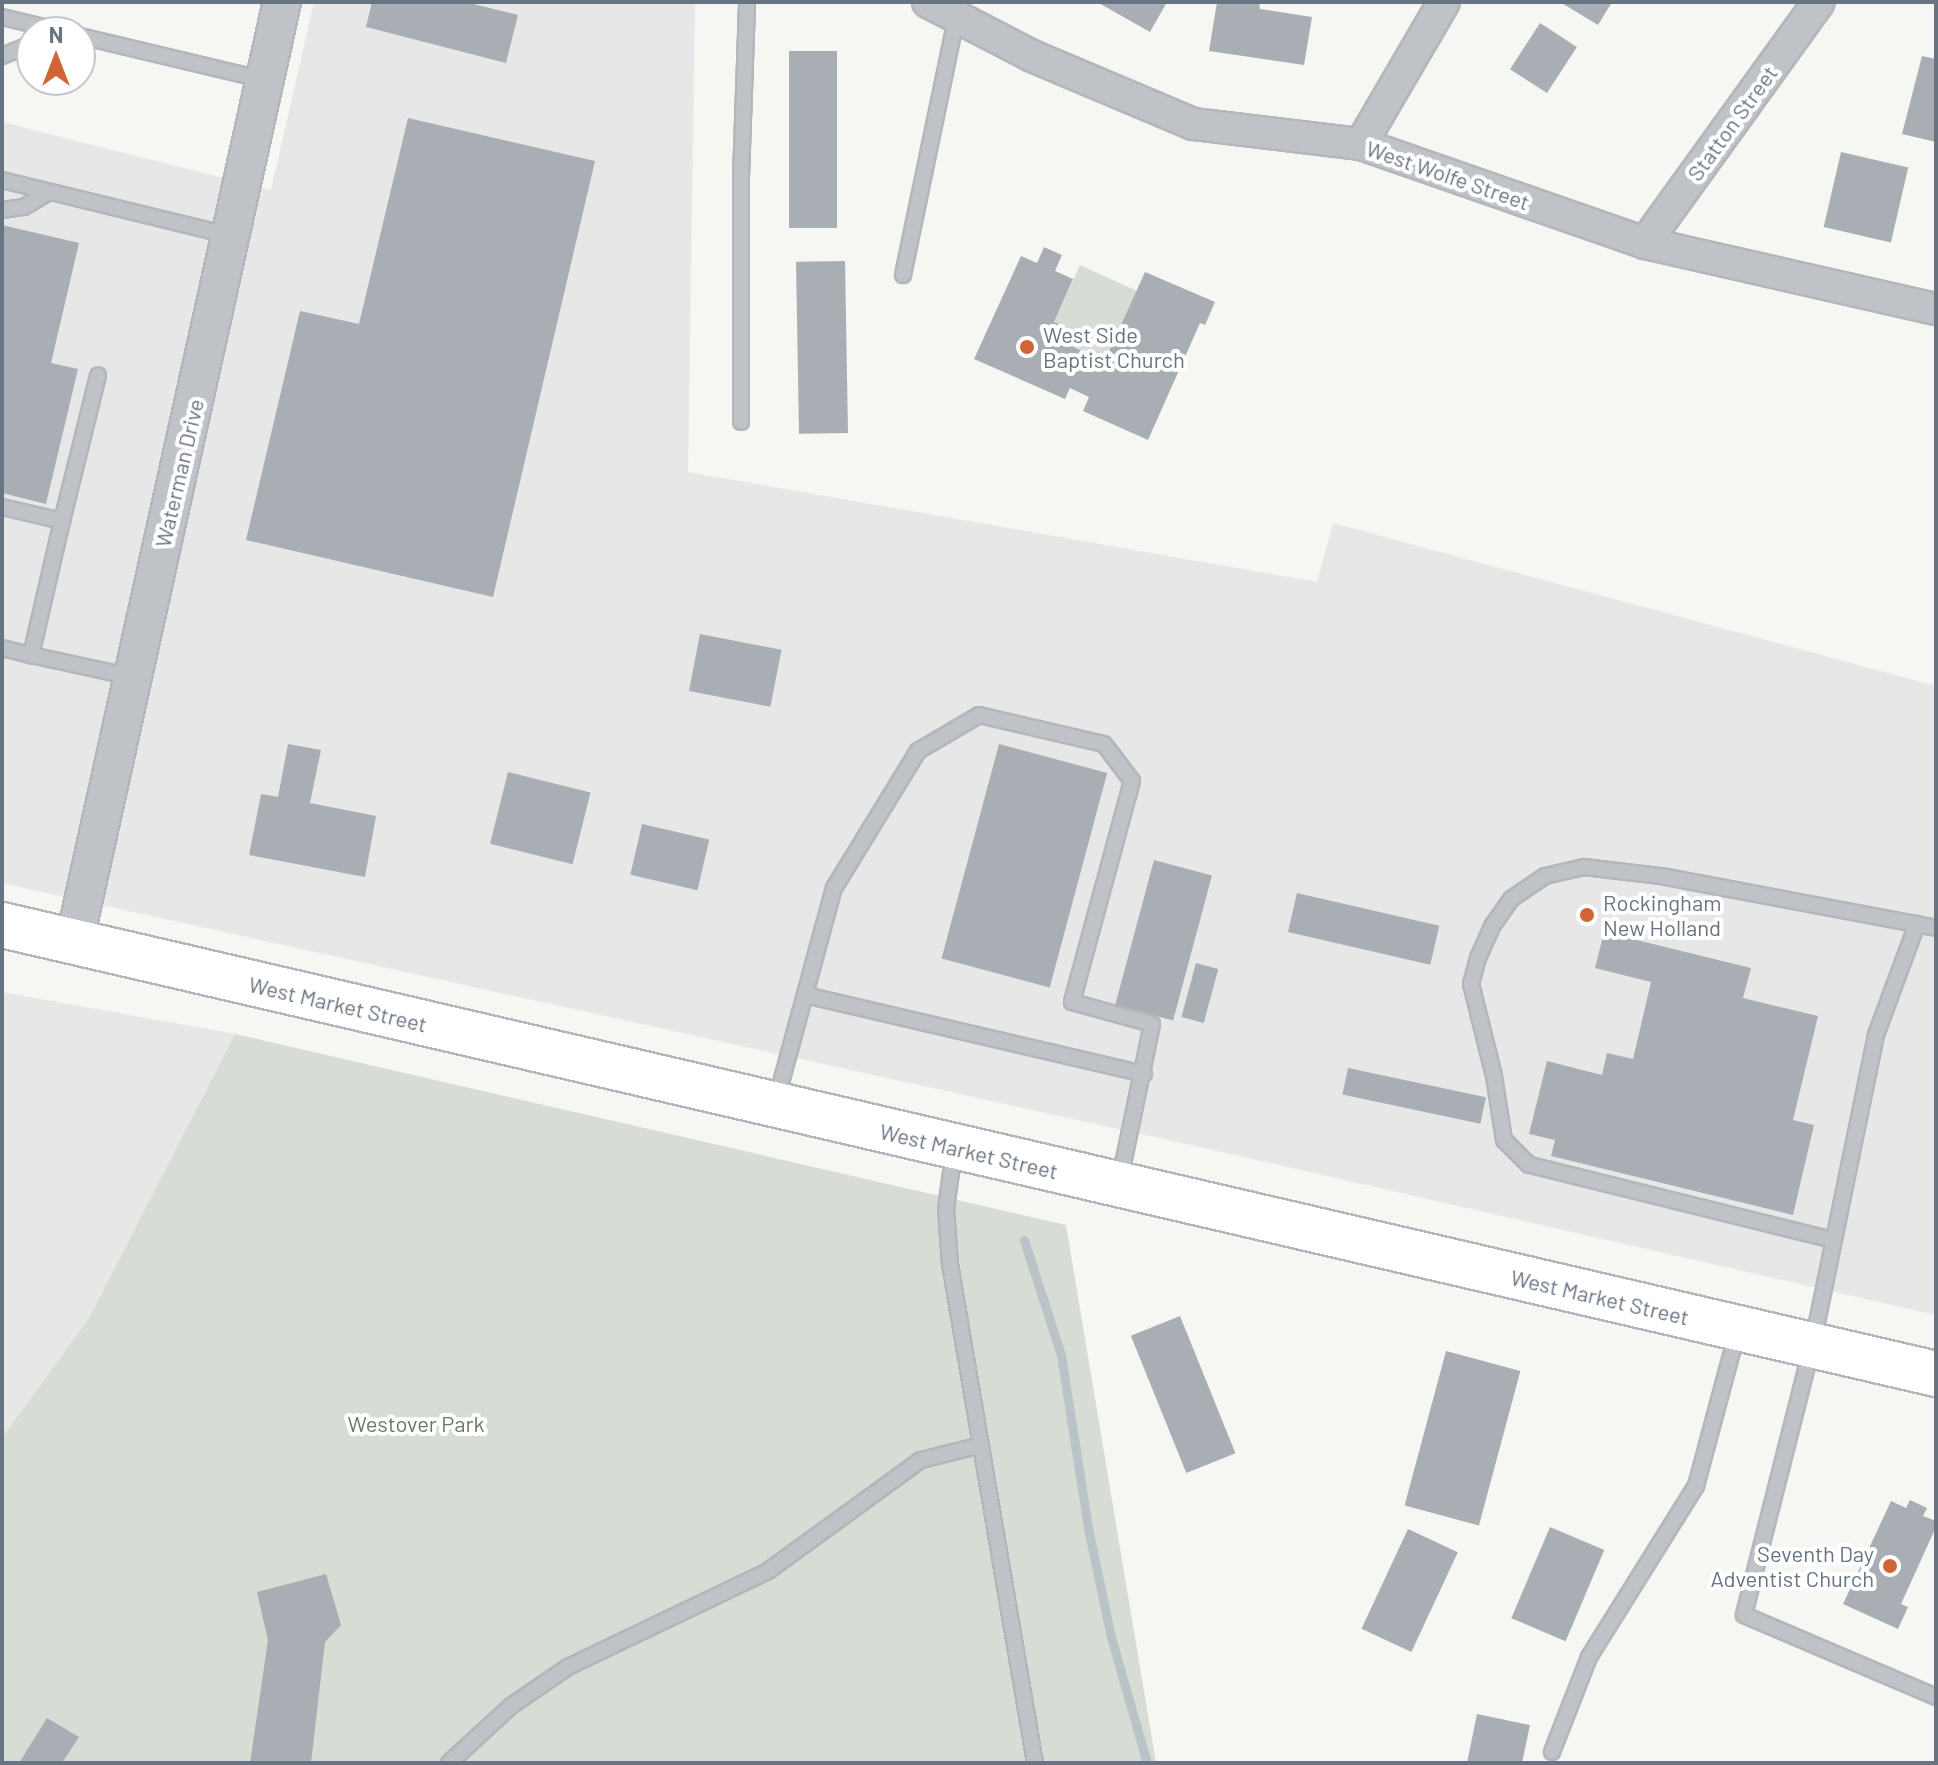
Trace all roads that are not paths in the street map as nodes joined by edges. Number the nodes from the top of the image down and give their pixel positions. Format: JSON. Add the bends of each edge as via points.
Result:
{"nodes":[{"id":1,"x":282,"y":2,"type":"edge"},
{"id":2,"x":747,"y":2,"type":"edge"},
{"id":3,"x":1444,"y":2,"type":"edge"},
{"id":4,"x":1819,"y":2,"type":"edge"},
{"id":5,"x":927,"y":3,"type":"edge"},
{"id":6,"x":956,"y":18,"type":"junction"},
{"id":7,"x":96,"y":40,"type":"edge"},
{"id":8,"x":265,"y":80,"type":"junction"},
{"id":9,"x":1361,"y":144,"type":"junction"},
{"id":10,"x":2,"y":180,"type":"edge"},
{"id":11,"x":49,"y":192,"type":"junction"},
{"id":12,"x":2,"y":210,"type":"edge"},
{"id":13,"x":232,"y":236,"type":"junction"},
{"id":14,"x":1645,"y":243,"type":"junction"},
{"id":15,"x":903,"y":275,"type":"dead end"},
{"id":16,"x":1936,"y":309,"type":"edge"},
{"id":17,"x":98,"y":375,"type":"dead end"},
{"id":18,"x":741,"y":422,"type":"dead end"},
{"id":19,"x":2,"y":507,"type":"edge"},
{"id":20,"x":62,"y":521,"type":"junction"},
{"id":21,"x":2,"y":648,"type":"edge"},
{"id":22,"x":31,"y":655,"type":"junction"},
{"id":23,"x":134,"y":677,"type":"junction"},
{"id":24,"x":1917,"y":924,"type":"junction"},
{"id":25,"x":2,"y":925,"type":"edge"},
{"id":26,"x":1936,"y":928,"type":"edge"},
{"id":27,"x":74,"y":943,"type":"junction"},
{"id":28,"x":805,"y":995,"type":"junction"},
{"id":29,"x":1144,"y":1074,"type":"junction"},
{"id":30,"x":775,"y":1105,"type":"junction"},
{"id":31,"x":954,"y":1148,"type":"junction"},
{"id":32,"x":1118,"y":1186,"type":"junction"},
{"id":33,"x":1833,"y":1240,"type":"junction"},
{"id":34,"x":1739,"y":1329,"type":"junction"},
{"id":35,"x":1812,"y":1346,"type":"junction"},
{"id":36,"x":1936,"y":1374,"type":"edge"},
{"id":37,"x":981,"y":1445,"type":"junction"},
{"id":38,"x":1936,"y":1697,"type":"edge"},
{"id":39,"x":1552,"y":1752,"type":"dead end"},
{"id":40,"x":449,"y":1763,"type":"edge"},
{"id":41,"x":1035,"y":1763,"type":"edge"}],
"edges":[{"from":1,"to":8,"type":"street","name":"Waterman Drive"},
{"from":2,"to":18,"type":"lane"},
{"from":3,"to":9,"type":"street"},
{"from":4,"to":14,"type":"street","name":"Statton Street"},
{"from":5,"to":6,"type":"street","name":"West Wolfe Street"},
{"from":6,"to":9,"type":"street","name":"West Wolfe Street","via":[[1193,124]]},
{"from":6,"to":15,"type":"lane"},
{"from":7,"to":8,"type":"lane"},
{"from":8,"to":13,"type":"street","name":"Waterman Drive"},
{"from":9,"to":14,"type":"street","name":"West Wolfe Street"},
{"from":10,"to":11,"type":"lane"},
{"from":11,"to":12,"type":"lane","via":[[24,207]]},
{"from":11,"to":13,"type":"lane"},
{"from":13,"to":23,"type":"street","name":"Waterman Drive"},
{"from":14,"to":16,"type":"street","name":"West Wolfe Street"},
{"from":17,"to":20,"type":"lane"},
{"from":19,"to":20,"type":"lane"},
{"from":20,"to":22,"type":"lane"},
{"from":21,"to":22,"type":"lane"},
{"from":22,"to":23,"type":"lane"},
{"from":23,"to":27,"type":"street","name":"Waterman Drive"},
{"from":24,"to":26,"type":"lane"},
{"from":24,"to":33,"type":"lane","via":[[1876,1035]]},
{"from":24,"to":33,"type":"lane","via":[[1661,876],[1573,868],[1529,884],[1507,903],[1489,933],[1471,984],[1504,1140],[1529,1165]]},
{"from":25,"to":27,"type":"main road","name":"West Market Street"},
{"from":27,"to":30,"type":"main road","name":"West Market Street"},
{"from":28,"to":29,"type":"lane"},
{"from":28,"to":29,"type":"lane","via":[[834,888],[918,751],[979,715],[1104,744],[1132,781],[1072,1002],[1152,1024]]},
{"from":28,"to":30,"type":"lane"},
{"from":29,"to":32,"type":"lane"},
{"from":30,"to":31,"type":"main road","name":"West Market Street"},
{"from":31,"to":32,"type":"main road","name":"West Market Street"},
{"from":31,"to":37,"type":"lane","via":[[946,1233]]},
{"from":32,"to":34,"type":"main road","name":"West Market Street"},
{"from":33,"to":35,"type":"lane"},
{"from":34,"to":35,"type":"main road","name":"West Market Street"},
{"from":34,"to":39,"type":"lane","via":[[1696,1486],[1589,1657]]},
{"from":35,"to":36,"type":"main road","name":"West Market Street"},
{"from":35,"to":38,"type":"lane","via":[[1744,1615]]},
{"from":37,"to":40,"type":"lane","via":[[921,1460],[768,1571],[568,1667],[511,1706]]},
{"from":37,"to":41,"type":"lane"}]}
